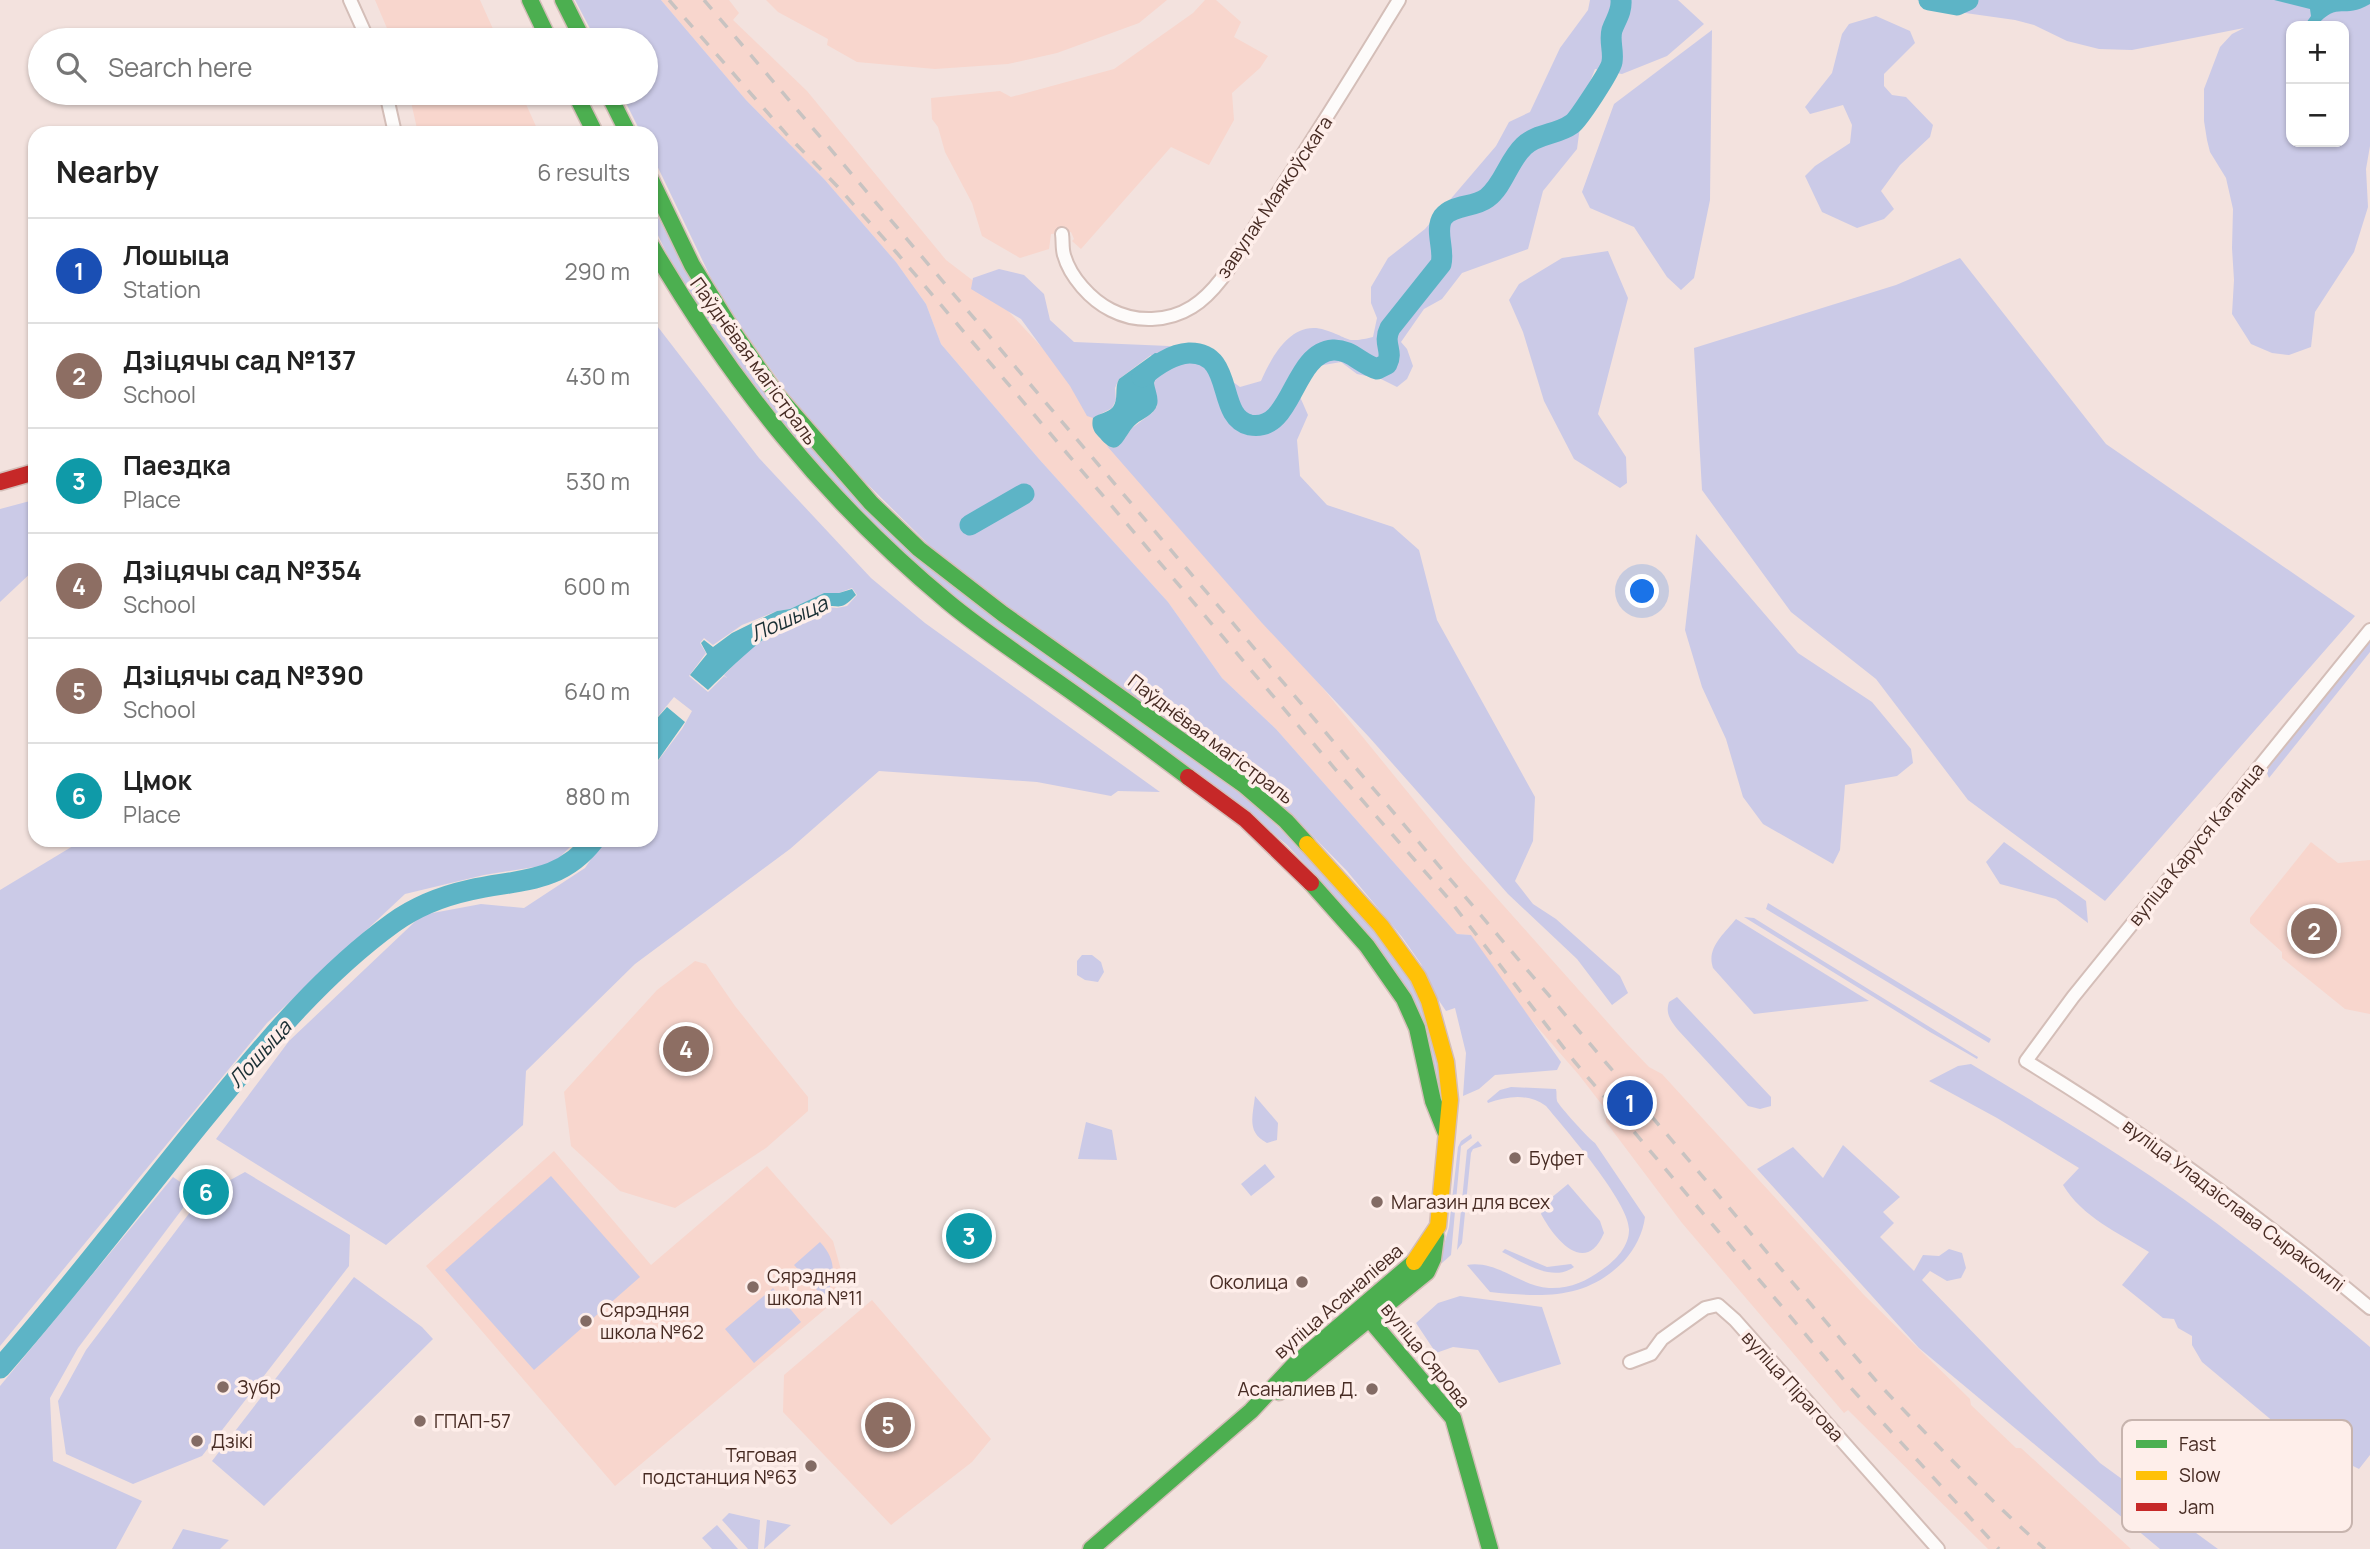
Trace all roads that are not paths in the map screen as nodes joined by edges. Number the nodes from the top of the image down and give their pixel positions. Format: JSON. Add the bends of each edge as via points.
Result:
{"nodes":[{"id":1,"x":350,"y":0,"type":"edge"},
{"id":2,"x":530,"y":0,"type":"edge"},
{"id":3,"x":563,"y":0,"type":"edge"},
{"id":4,"x":1399,"y":0,"type":"edge"},
{"id":5,"x":363,"y":28,"type":"edge"},
{"id":6,"x":543,"y":28,"type":"edge"},
{"id":7,"x":577,"y":28,"type":"edge"},
{"id":8,"x":389,"y":105,"type":"edge"},
{"id":9,"x":581,"y":105,"type":"edge"},
{"id":10,"x":614,"y":105,"type":"edge"},
{"id":11,"x":393,"y":126,"type":"edge"},
{"id":12,"x":592,"y":126,"type":"edge"},
{"id":13,"x":624,"y":126,"type":"edge"},
{"id":14,"x":658,"y":195,"type":"edge"},
{"id":15,"x":1062,"y":234,"type":"dead end"},
{"id":16,"x":658,"y":256,"type":"edge"},
{"id":17,"x":28,"y":474,"type":"edge"},
{"id":18,"x":0,"y":482,"type":"edge"},
{"id":19,"x":2370,"y":630,"type":"edge"},
{"id":20,"x":2026,"y":1061,"type":"joint"},
{"id":21,"x":1445,"y":1131,"type":"junction"},
{"id":22,"x":2370,"y":1308,"type":"edge"},
{"id":23,"x":1366,"y":1314,"type":"junction"},
{"id":24,"x":1630,"y":1362,"type":"dead end"},
{"id":25,"x":1091,"y":1549,"type":"edge"},
{"id":26,"x":1490,"y":1549,"type":"edge"},
{"id":27,"x":1938,"y":1549,"type":"edge"}],
"edges":[{"from":1,"to":5,"type":"street"},
{"from":2,"to":6,"type":"main road"},
{"from":3,"to":7,"type":"main road"},
{"from":4,"to":15,"type":"street","name":"завулак Маякоўскага","via":[[1262,218],[1218,282],[1193,306],[1168,317],[1143,319],[1125,317],[1105,307],[1072,272],[1063,254]]},
{"from":8,"to":11,"type":"street"},
{"from":9,"to":12,"type":"main road"},
{"from":10,"to":13,"type":"main road"},
{"from":14,"to":21,"type":"main road","name":"Паўднёвая магістраль","via":[[692,265],[734,333],[777,395],[871,503],[919,549],[1003,614],[1244,785],[1286,821],[1381,926],[1429,1000],[1446,1062],[1450,1100]]},
{"from":16,"to":21,"type":"main road","name":"Паўднёвая магістраль","via":[[719,356],[769,424],[853,517],[948,603],[1245,819],[1320,891],[1400,992],[1416,1026]]},
{"from":17,"to":18,"type":"main road"},
{"from":19,"to":20,"type":"street","name":"вуліца Каруся Каганца","via":[[2068,1002]]},
{"from":20,"to":22,"type":"street","name":"вуліца Уладзіслава Сыракомлі","via":[[2197,1172]]},
{"from":21,"to":23,"type":"main road","name":"вуліца Асаналіева","via":[[1433,1259],[1427,1272]]},
{"from":23,"to":25,"type":"main road","name":"вуліца Асаналіева","via":[[1300,1377],[1251,1411]]},
{"from":23,"to":26,"type":"main road","name":"вуліца Сярова","via":[[1453,1418]]},
{"from":24,"to":27,"type":"street","name":"вуліца Пірагова","via":[[1651,1354],[1662,1339],[1705,1308],[1718,1305]]}]}
